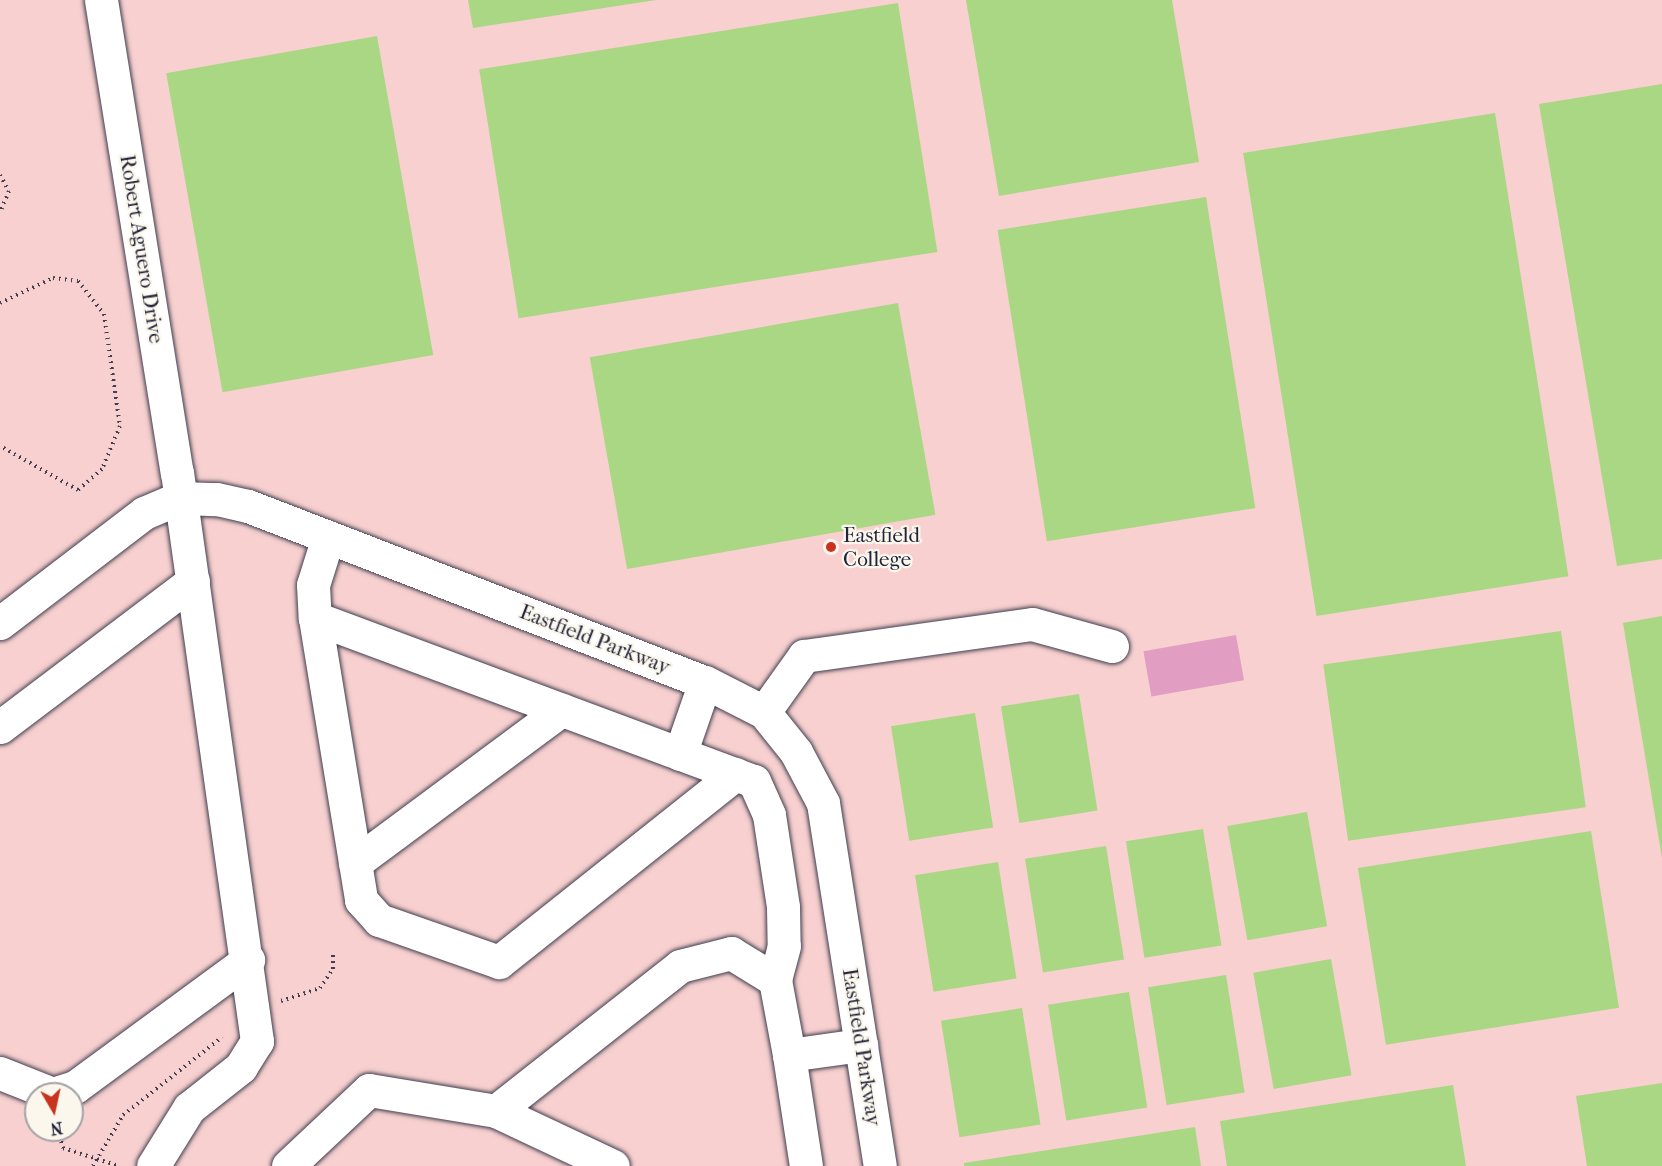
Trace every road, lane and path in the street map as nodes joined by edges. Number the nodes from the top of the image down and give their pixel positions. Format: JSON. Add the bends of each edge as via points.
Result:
{"nodes":[{"id":1,"x":101,"y":0,"type":"edge"},
{"id":2,"x":0,"y":175,"type":"edge"},
{"id":3,"x":0,"y":212,"type":"edge"},
{"id":4,"x":0,"y":303,"type":"edge"},
{"id":5,"x":0,"y":446,"type":"edge"},
{"id":6,"x":180,"y":498,"type":"junction"},
{"id":7,"x":328,"y":537,"type":"junction"},
{"id":8,"x":193,"y":581,"type":"junction"},
{"id":9,"x":315,"y":618,"type":"junction"},
{"id":10,"x":0,"y":623,"type":"edge"},
{"id":11,"x":1112,"y":646,"type":"dead end"},
{"id":12,"x":705,"y":682,"type":"junction"},
{"id":13,"x":561,"y":710,"type":"junction"},
{"id":14,"x":764,"y":712,"type":"junction"},
{"id":15,"x":0,"y":727,"type":"edge"},
{"id":16,"x":681,"y":754,"type":"junction"},
{"id":17,"x":735,"y":774,"type":"junction"},
{"id":18,"x":355,"y":863,"type":"junction"},
{"id":19,"x":333,"y":954,"type":"dead end"},
{"id":20,"x":248,"y":960,"type":"junction"},
{"id":21,"x":775,"y":980,"type":"junction"},
{"id":22,"x":255,"y":1011,"type":"junction"},
{"id":23,"x":861,"y":1045,"type":"junction"},
{"id":24,"x":789,"y":1055,"type":"junction"},
{"id":25,"x":0,"y":1073,"type":"edge"},
{"id":26,"x":496,"y":1111,"type":"junction"},
{"id":27,"x":61,"y":1142,"type":"edge"},
{"id":28,"x":119,"y":1166,"type":"edge"},
{"id":29,"x":153,"y":1166,"type":"edge"},
{"id":30,"x":288,"y":1166,"type":"edge"},
{"id":31,"x":613,"y":1166,"type":"edge"},
{"id":32,"x":806,"y":1166,"type":"edge"},
{"id":33,"x":880,"y":1166,"type":"edge"}],
"edges":[{"from":1,"to":6,"type":"street","name":"Robert Aguero Drive"},
{"from":2,"to":3,"type":"path","via":[[9,191]]},
{"from":4,"to":5,"type":"path","via":[[53,278],[78,281],[104,314],[120,426],[102,469],[78,490]]},
{"from":6,"to":7,"type":"street","name":"Eastfield Parkway","via":[[248,506]]},
{"from":6,"to":8,"type":"street","name":"Robert Aguero Drive"},
{"from":6,"to":10,"type":"street","via":[[114,532]]},
{"from":7,"to":9,"type":"street","via":[[313,585]]},
{"from":7,"to":12,"type":"street","name":"Eastfield Parkway"},
{"from":8,"to":15,"type":"street"},
{"from":8,"to":20,"type":"street","name":"Robert Aguero Drive"},
{"from":9,"to":13,"type":"street"},
{"from":9,"to":18,"type":"street"},
{"from":11,"to":14,"type":"street","via":[[1032,624],[804,656]]},
{"from":12,"to":14,"type":"street","name":"Eastfield Parkway"},
{"from":12,"to":16,"type":"street"},
{"from":13,"to":16,"type":"street"},
{"from":13,"to":18,"type":"street"},
{"from":14,"to":23,"type":"street","name":"Eastfield Parkway","via":[[796,752],[823,803]]},
{"from":16,"to":17,"type":"street"},
{"from":17,"to":18,"type":"street","via":[[498,962],[379,920],[361,900]]},
{"from":17,"to":21,"type":"street","via":[[754,781],[770,815],[783,906],[784,946]]},
{"from":19,"to":22,"type":"path","via":[[333,969],[320,988]]},
{"from":20,"to":22,"type":"street","name":"Robert Aguero Drive"},
{"from":20,"to":25,"type":"street","via":[[75,1087],[53,1094]]},
{"from":21,"to":24,"type":"street"},
{"from":21,"to":26,"type":"street","via":[[732,953],[680,966]]},
{"from":22,"to":29,"type":"street","name":"Robert Aguero Drive","via":[[257,1041],[241,1067],[189,1108]]},
{"from":23,"to":24,"type":"street"},
{"from":23,"to":33,"type":"street","name":"Eastfield Parkway"},
{"from":24,"to":32,"type":"street"},
{"from":26,"to":30,"type":"street","via":[[369,1090]]},
{"from":26,"to":31,"type":"street"},
{"from":27,"to":28,"type":"path","via":[[63,1148]]}]}
